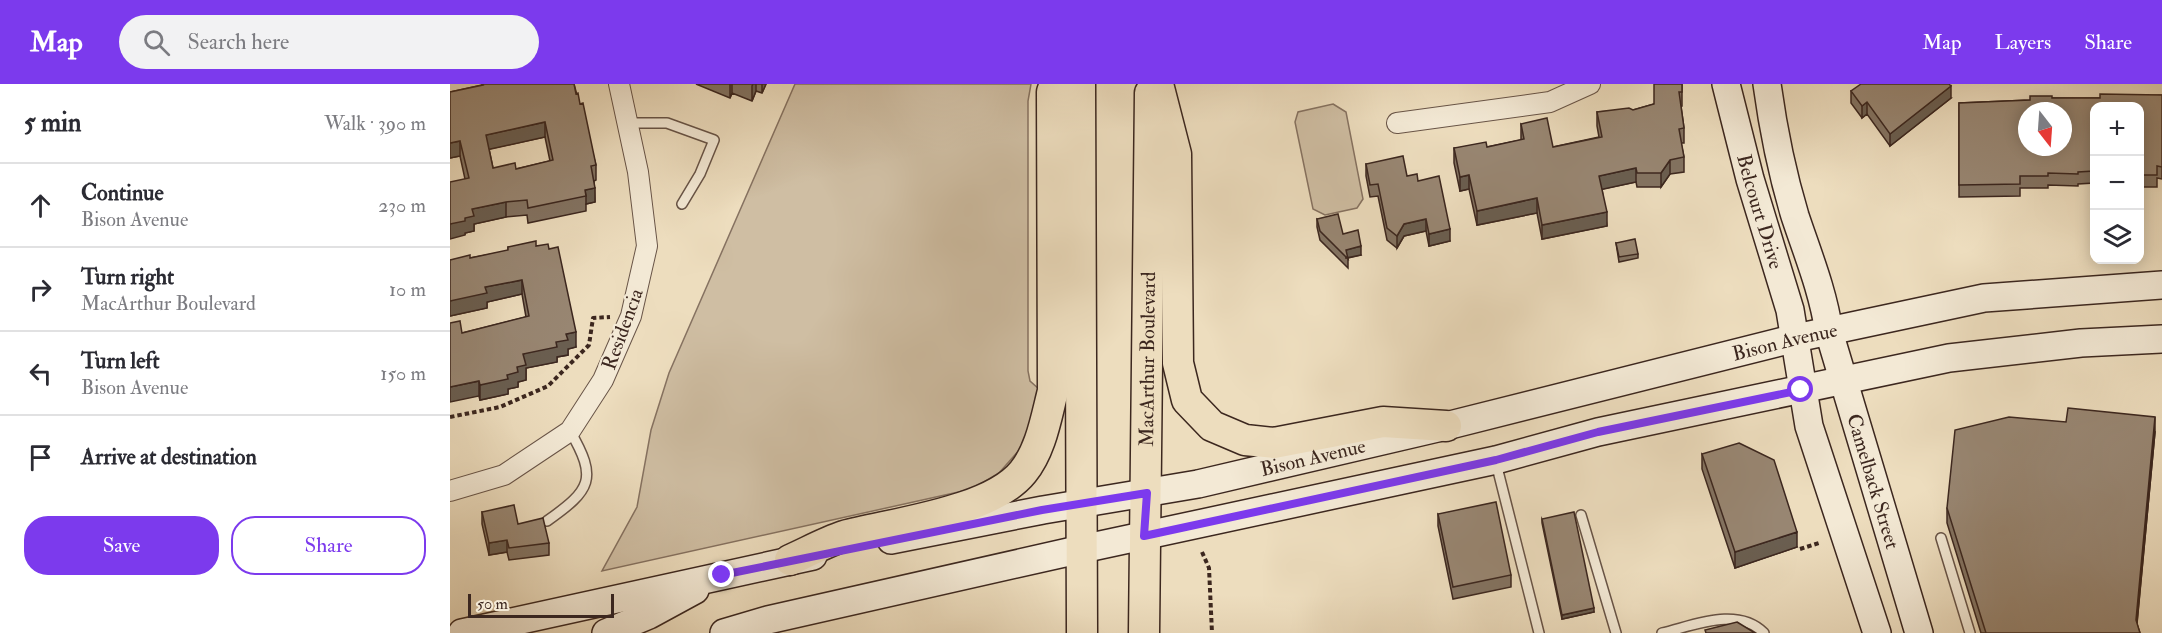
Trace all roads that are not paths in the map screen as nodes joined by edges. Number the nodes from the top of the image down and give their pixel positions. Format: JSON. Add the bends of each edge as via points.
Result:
{"nodes":[{"id":1,"x":619,"y":84,"type":"edge"},
{"id":2,"x":1055,"y":84,"type":"edge"},
{"id":3,"x":1080,"y":84,"type":"edge"},
{"id":4,"x":1150,"y":84,"type":"edge"},
{"id":5,"x":1158,"y":84,"type":"edge"},
{"id":6,"x":1590,"y":84,"type":"edge"},
{"id":7,"x":1726,"y":84,"type":"edge"},
{"id":8,"x":1767,"y":84,"type":"edge"},
{"id":9,"x":628,"y":123,"type":"junction"},
{"id":10,"x":1397,"y":123,"type":"dead end"},
{"id":11,"x":682,"y":204,"type":"dead end"},
{"id":12,"x":2162,"y":285,"type":"edge"},
{"id":13,"x":1829,"y":332,"type":"junction"},
{"id":14,"x":1796,"y":338,"type":"junction"},
{"id":15,"x":2162,"y":339,"type":"edge"},
{"id":16,"x":1844,"y":381,"type":"junction"},
{"id":17,"x":1801,"y":390,"type":"junction"},
{"id":18,"x":1446,"y":426,"type":"junction"},
{"id":19,"x":570,"y":431,"type":"junction"},
{"id":20,"x":1496,"y":460,"type":"junction"},
{"id":21,"x":450,"y":491,"type":"edge"},
{"id":22,"x":1147,"y":493,"type":"junction"},
{"id":23,"x":1083,"y":503,"type":"junction"},
{"id":24,"x":1581,"y":515,"type":"dead end"},
{"id":25,"x":547,"y":521,"type":"dead end"},
{"id":26,"x":1144,"y":536,"type":"junction"},
{"id":27,"x":1941,"y":538,"type":"dead end"},
{"id":28,"x":1082,"y":549,"type":"junction"},
{"id":29,"x":790,"y":560,"type":"junction"},
{"id":30,"x":722,"y":575,"type":"junction"},
{"id":31,"x":462,"y":633,"type":"edge"},
{"id":32,"x":606,"y":633,"type":"edge"},
{"id":33,"x":724,"y":633,"type":"edge"},
{"id":34,"x":1082,"y":633,"type":"edge"},
{"id":35,"x":1144,"y":633,"type":"edge"},
{"id":36,"x":1539,"y":633,"type":"edge"},
{"id":37,"x":1616,"y":633,"type":"edge"},
{"id":38,"x":1662,"y":633,"type":"edge"},
{"id":39,"x":1764,"y":633,"type":"edge"},
{"id":40,"x":1877,"y":633,"type":"edge"},
{"id":41,"x":1919,"y":633,"type":"edge"},
{"id":42,"x":1970,"y":633,"type":"edge"}],
"edges":[{"from":1,"to":9,"type":"street","name":"Residencia"},
{"from":2,"to":29,"type":"main road","via":[[1053,391],[1042,436],[1024,471],[993,496],[842,537]]},
{"from":3,"to":23,"type":"main road"},
{"from":4,"to":22,"type":"main road","name":"MacArthur Boulevard"},
{"from":5,"to":18,"type":"main road","via":[[1176,154],[1178,363],[1187,400],[1212,426],[1245,440],[1274,443],[1383,422]]},
{"from":6,"to":10,"type":"street","via":[[1550,102]]},
{"from":7,"to":14,"type":"main road","name":"Belcourt Drive"},
{"from":8,"to":13,"type":"main road","name":"Belcourt Drive","via":[[1772,122],[1795,214],[1824,301]]},
{"from":9,"to":11,"type":"lane","via":[[668,123],[714,140]]},
{"from":9,"to":19,"type":"street","name":"Residencia","via":[[647,246],[631,316],[603,380]]},
{"from":12,"to":13,"type":"main road","name":"Bison Avenue","via":[[1984,298]]},
{"from":13,"to":14,"type":"main road","name":"Bison Avenue"},
{"from":13,"to":16,"type":"main road","name":"Camelback Street"},
{"from":14,"to":17,"type":"main road"},
{"from":14,"to":18,"type":"main road","name":"Bison Avenue"},
{"from":15,"to":16,"type":"main road","via":[[2081,343],[1949,358]]},
{"from":16,"to":17,"type":"main road"},
{"from":16,"to":41,"type":"main road","name":"Camelback Street"},
{"from":17,"to":20,"type":"main road","via":[[1598,432]]},
{"from":17,"to":40,"type":"main road","via":[[1809,426]]},
{"from":18,"to":22,"type":"main road","name":"Bison Avenue"},
{"from":19,"to":21,"type":"street","name":"Residencia","via":[[504,474]]},
{"from":19,"to":25,"type":"lane","via":[[583,452],[588,471],[585,488],[575,501]]},
{"from":20,"to":26,"type":"main road"},
{"from":20,"to":36,"type":"lane"},
{"from":22,"to":23,"type":"main road","name":"Bison Avenue"},
{"from":22,"to":26,"type":"main road","name":"MacArthur Boulevard"},
{"from":23,"to":28,"type":"main road"},
{"from":23,"to":29,"type":"main road","name":"Bison Avenue"},
{"from":24,"to":37,"type":"lane"},
{"from":26,"to":28,"type":"main road"},
{"from":26,"to":35,"type":"main road","name":"MacArthur Boulevard"},
{"from":27,"to":42,"type":"lane"},
{"from":28,"to":33,"type":"main road"},
{"from":28,"to":34,"type":"main road"},
{"from":29,"to":30,"type":"main road","name":"Bison Avenue"},
{"from":30,"to":31,"type":"main road","name":"Bison Avenue"},
{"from":30,"to":32,"type":"main road","via":[[649,615]]},
{"from":38,"to":39,"type":"lane","via":[[1729,618],[1758,627]]}]}
